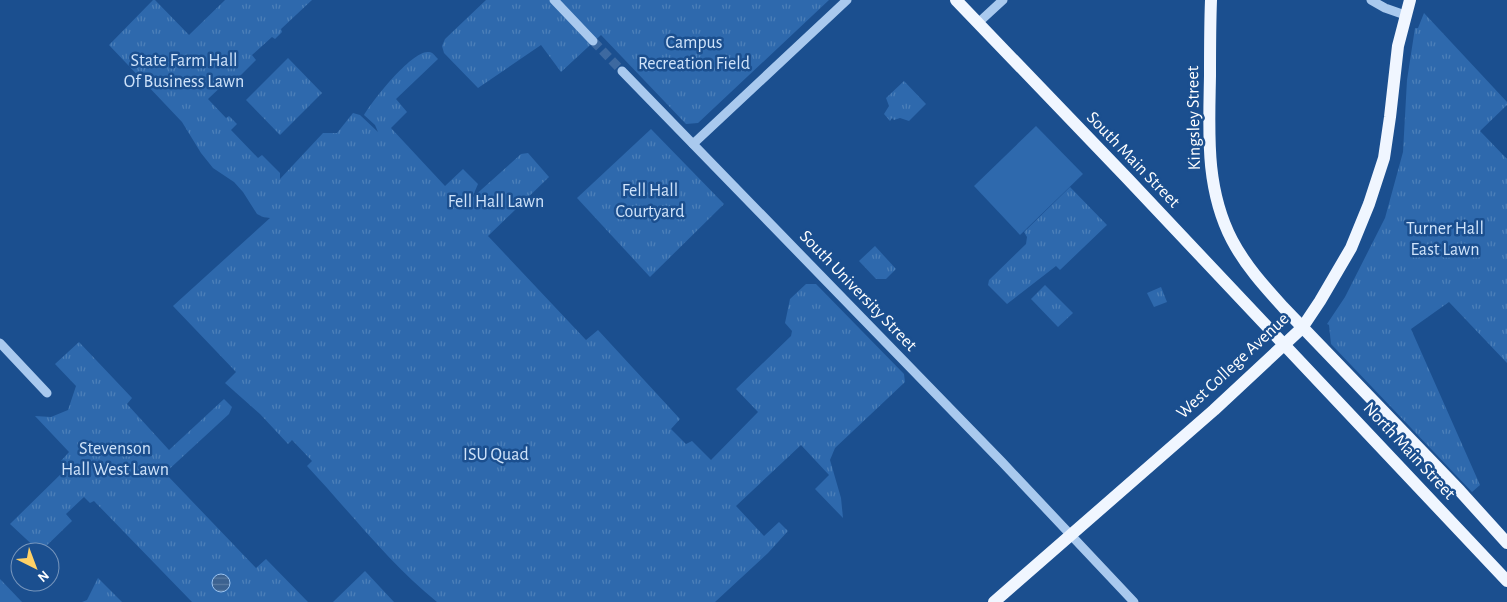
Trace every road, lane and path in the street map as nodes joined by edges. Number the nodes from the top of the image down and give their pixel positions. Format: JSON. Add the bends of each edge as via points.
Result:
{"nodes":[{"id":1,"x":554,"y":0,"type":"edge"},
{"id":2,"x":847,"y":0,"type":"edge"},
{"id":3,"x":956,"y":0,"type":"edge"},
{"id":4,"x":1003,"y":0,"type":"edge"},
{"id":5,"x":1211,"y":0,"type":"edge"},
{"id":6,"x":1371,"y":0,"type":"edge"},
{"id":7,"x":1410,"y":0,"type":"edge"},
{"id":8,"x":1405,"y":15,"type":"junction"},
{"id":9,"x":978,"y":24,"type":"junction"},
{"id":10,"x":594,"y":41,"type":"tunnel mouth"},
{"id":11,"x":622,"y":71,"type":"tunnel mouth"},
{"id":12,"x":693,"y":144,"type":"junction"},
{"id":13,"x":1302,"y":328,"type":"junction"},
{"id":14,"x":0,"y":343,"type":"edge"},
{"id":15,"x":1284,"y":345,"type":"junction"},
{"id":16,"x":47,"y":393,"type":"dead end"},
{"id":17,"x":1070,"y":534,"type":"junction"},
{"id":18,"x":1507,"y":543,"type":"edge"},
{"id":19,"x":1507,"y":581,"type":"edge"},
{"id":20,"x":994,"y":602,"type":"edge"},
{"id":21,"x":1134,"y":602,"type":"edge"}],
"edges":[{"from":1,"to":10,"type":"street"},
{"from":2,"to":12,"type":"street"},
{"from":3,"to":9,"type":"main road","name":"South Main Street"},
{"from":4,"to":9,"type":"street"},
{"from":5,"to":13,"type":"main road","name":"Kingsley Street","via":[[1209,157],[1218,204],[1232,240],[1244,259]]},
{"from":6,"to":8,"type":"street"},
{"from":7,"to":8,"type":"main road","name":"West College Avenue"},
{"from":8,"to":13,"type":"main road","name":"West College Avenue","via":[[1384,158],[1369,204],[1351,248]]},
{"from":9,"to":15,"type":"main road","name":"South Main Street"},
{"from":11,"to":12,"type":"street","name":"South University Street"},
{"from":12,"to":17,"type":"street","name":"South University Street"},
{"from":13,"to":15,"type":"main road","name":"West College Avenue"},
{"from":13,"to":18,"type":"main road","name":"North Main Street"},
{"from":14,"to":16,"type":"street"},
{"from":15,"to":17,"type":"main road","name":"West College Avenue"},
{"from":15,"to":19,"type":"main road","name":"North Main Street"},
{"from":17,"to":20,"type":"main road","name":"West College Avenue"},
{"from":17,"to":21,"type":"street","name":"South University Street"}]}
